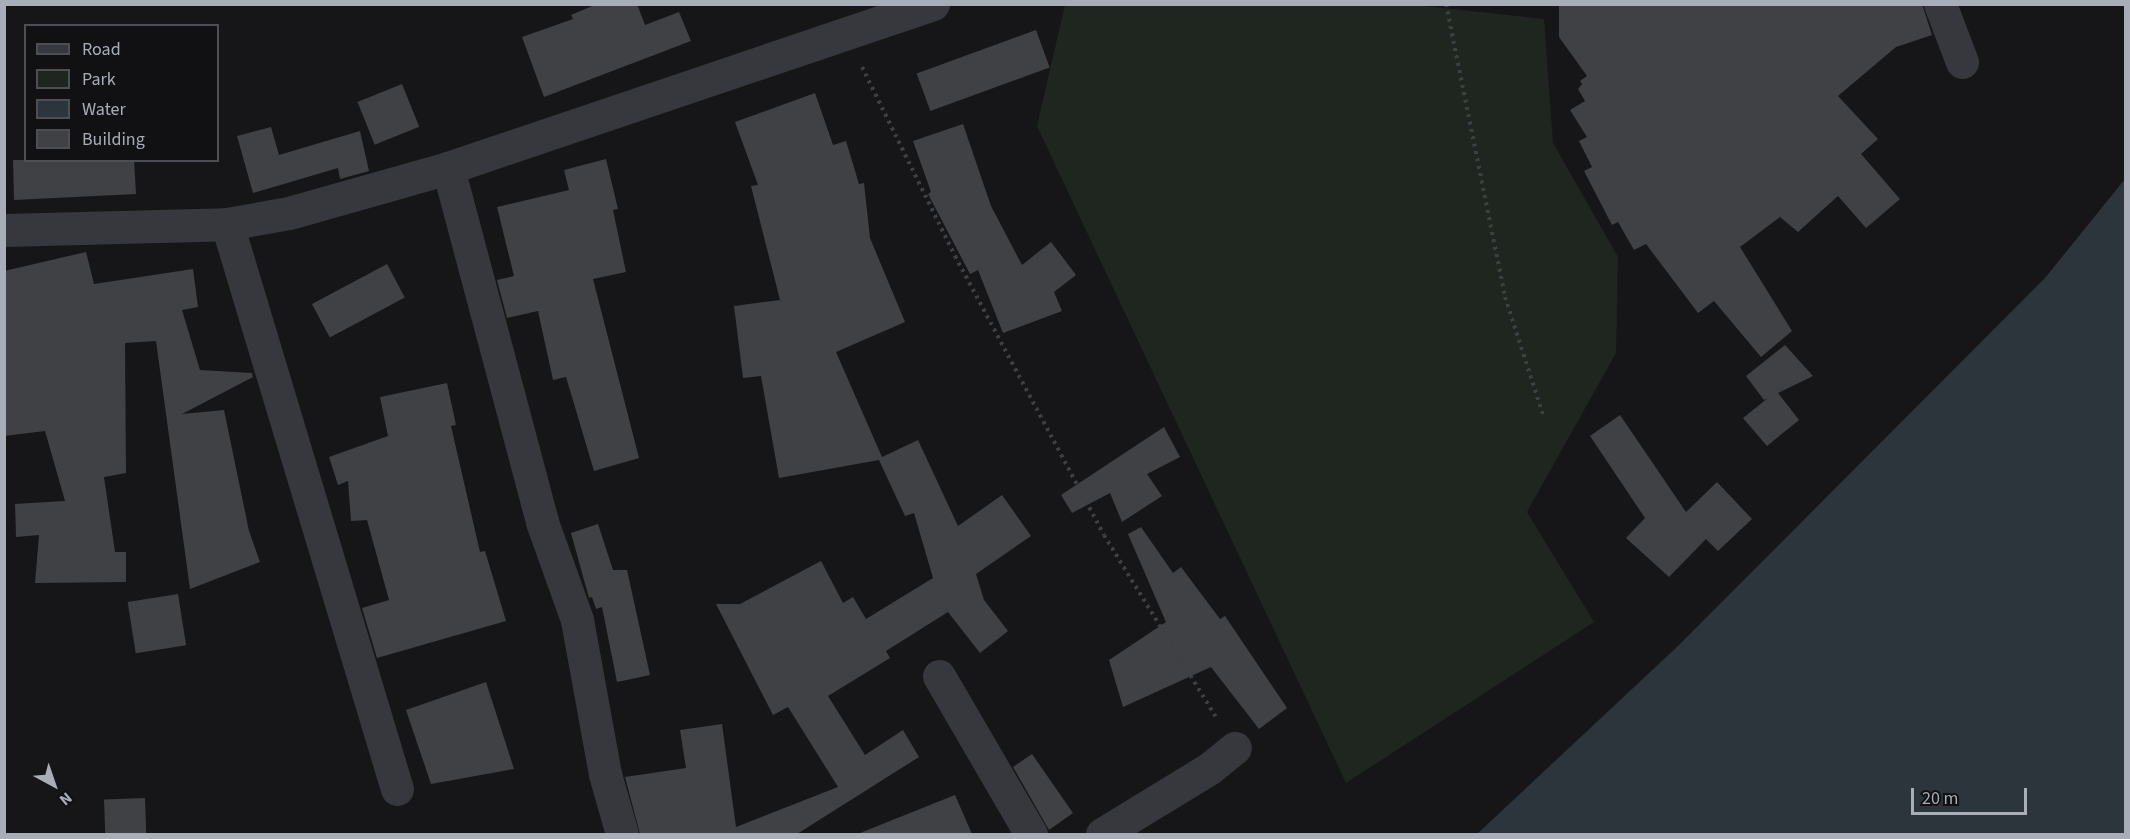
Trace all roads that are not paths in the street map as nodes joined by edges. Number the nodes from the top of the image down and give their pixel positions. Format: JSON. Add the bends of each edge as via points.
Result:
{"nodes":[{"id":1,"x":933,"y":4,"type":"edge"},
{"id":2,"x":1940,"y":4,"type":"edge"},
{"id":3,"x":1962,"y":62,"type":"dead end"},
{"id":4,"x":448,"y":168,"type":"junction"},
{"id":5,"x":227,"y":224,"type":"junction"},
{"id":6,"x":4,"y":230,"type":"edge"},
{"id":7,"x":939,"y":676,"type":"dead end"},
{"id":8,"x":1235,"y":748,"type":"road end"},
{"id":9,"x":397,"y":789,"type":"dead end"},
{"id":10,"x":622,"y":834,"type":"edge"},
{"id":11,"x":1031,"y":834,"type":"edge"},
{"id":12,"x":1102,"y":834,"type":"edge"}],
"edges":[{"from":1,"to":4,"type":"street","via":[[847,37]]},
{"from":2,"to":3,"type":"street"},
{"from":4,"to":5,"type":"street","via":[[350,198]]},
{"from":4,"to":10,"type":"street","via":[[539,512],[576,620],[605,774]]},
{"from":5,"to":6,"type":"street"},
{"from":5,"to":9,"type":"street"},
{"from":7,"to":11,"type":"street"},
{"from":8,"to":12,"type":"street","via":[[1210,768]]}]}
